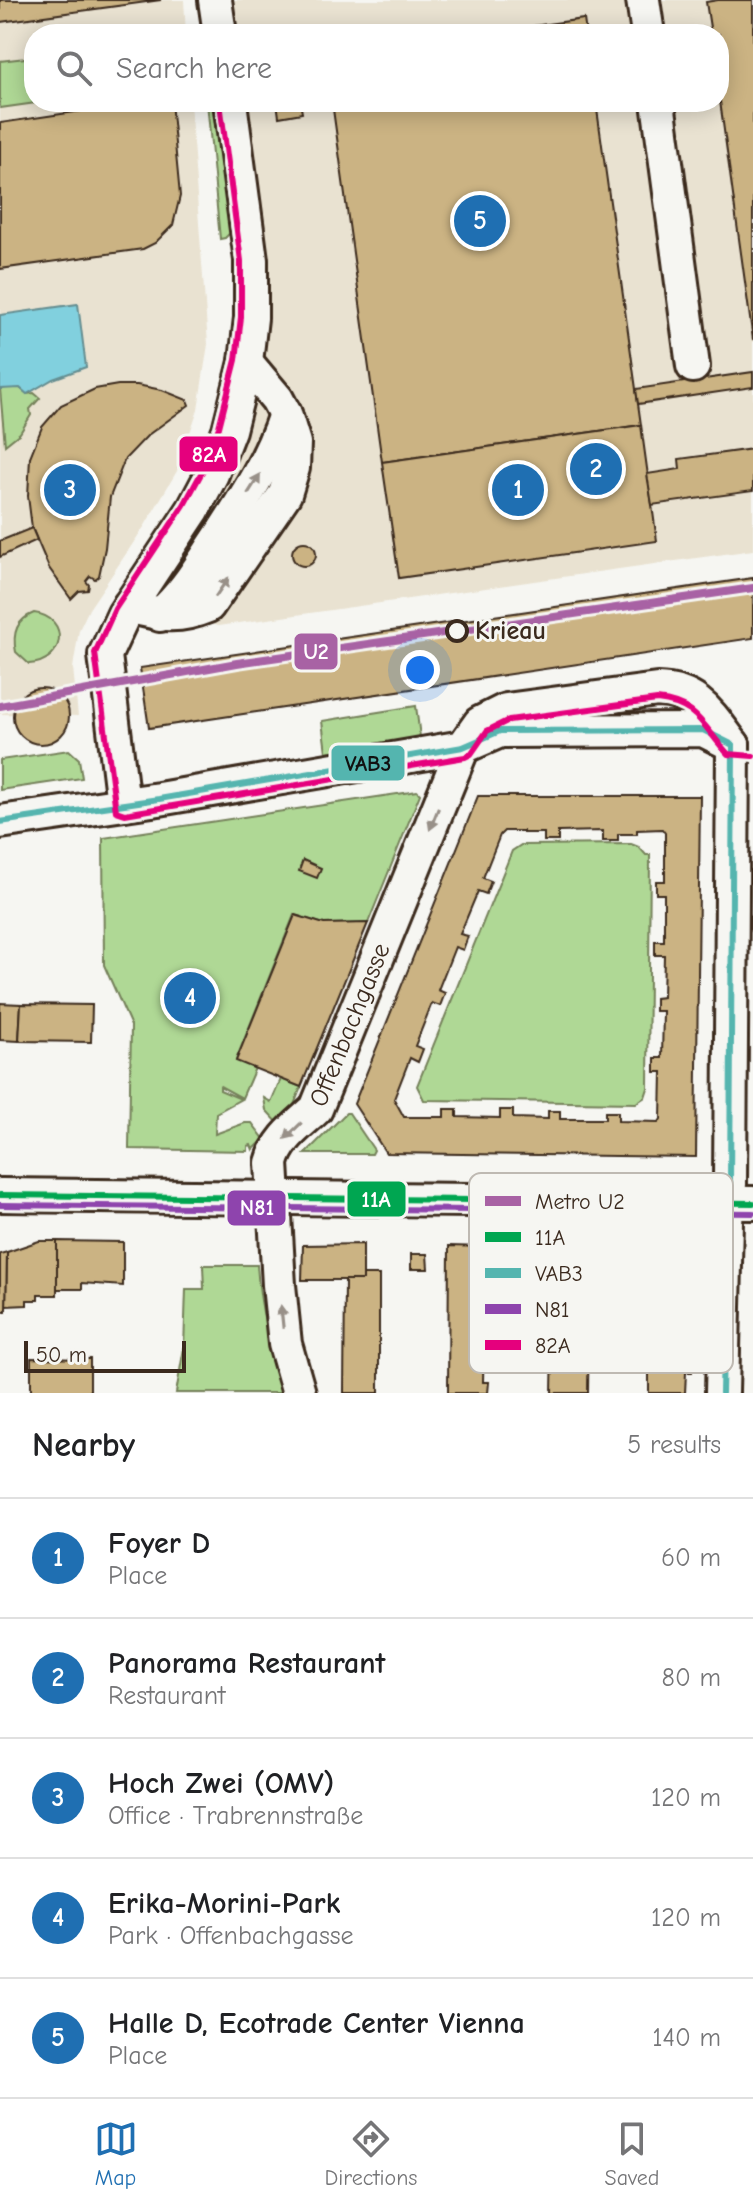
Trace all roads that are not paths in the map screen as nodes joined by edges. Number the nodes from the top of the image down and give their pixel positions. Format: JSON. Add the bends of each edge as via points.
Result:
{"nodes":[{"id":1,"x":215,"y":0,"type":"edge"},
{"id":2,"x":643,"y":0,"type":"edge"},
{"id":3,"x":219,"y":24,"type":"edge"},
{"id":4,"x":647,"y":24,"type":"edge"},
{"id":5,"x":231,"y":112,"type":"edge"},
{"id":6,"x":659,"y":112,"type":"edge"},
{"id":7,"x":246,"y":362,"type":"junction"},
{"id":8,"x":693,"y":366,"type":"dead end"},
{"id":9,"x":129,"y":606,"type":"junction"},
{"id":10,"x":743,"y":746,"type":"edge"},
{"id":11,"x":463,"y":747,"type":"junction"},
{"id":12,"x":123,"y":804,"type":"junction"},
{"id":13,"x":0,"y":822,"type":"edge"},
{"id":14,"x":0,"y":1195,"type":"edge"},
{"id":15,"x":275,"y":1199,"type":"junction"},
{"id":16,"x":469,"y":1201,"type":"edge"},
{"id":17,"x":741,"y":1203,"type":"edge"},
{"id":18,"x":722,"y":1373,"type":"edge"},
{"id":19,"x":299,"y":1393,"type":"edge"},
{"id":20,"x":722,"y":1393,"type":"edge"}],
"edges":[{"from":1,"to":3,"type":"street"},
{"from":2,"to":4,"type":"street"},
{"from":5,"to":7,"type":"street","via":[[251,260]]},
{"from":6,"to":8,"type":"street"},
{"from":7,"to":9,"type":"street","via":[[212,474]]},
{"from":9,"to":7,"type":"street","one_way":true,"via":[[160,615],[179,597],[274,447],[285,414]]},
{"from":9,"to":12,"type":"street","via":[[105,655]]},
{"from":10,"to":11,"type":"street","via":[[703,730],[500,731]]},
{"from":10,"to":17,"type":"street"},
{"from":11,"to":12,"type":"street"},
{"from":11,"to":15,"type":"street","name":"Offenbachgasse","one_way":true,"via":[[316,1109],[276,1150]]},
{"from":12,"to":13,"type":"street"},
{"from":14,"to":15,"type":"street"},
{"from":15,"to":16,"type":"street"},
{"from":19,"to":15,"type":"street","name":"Offenbachgasse","one_way":true,"via":[[283,1330]]},
{"from":18,"to":20,"type":"street"}]}
